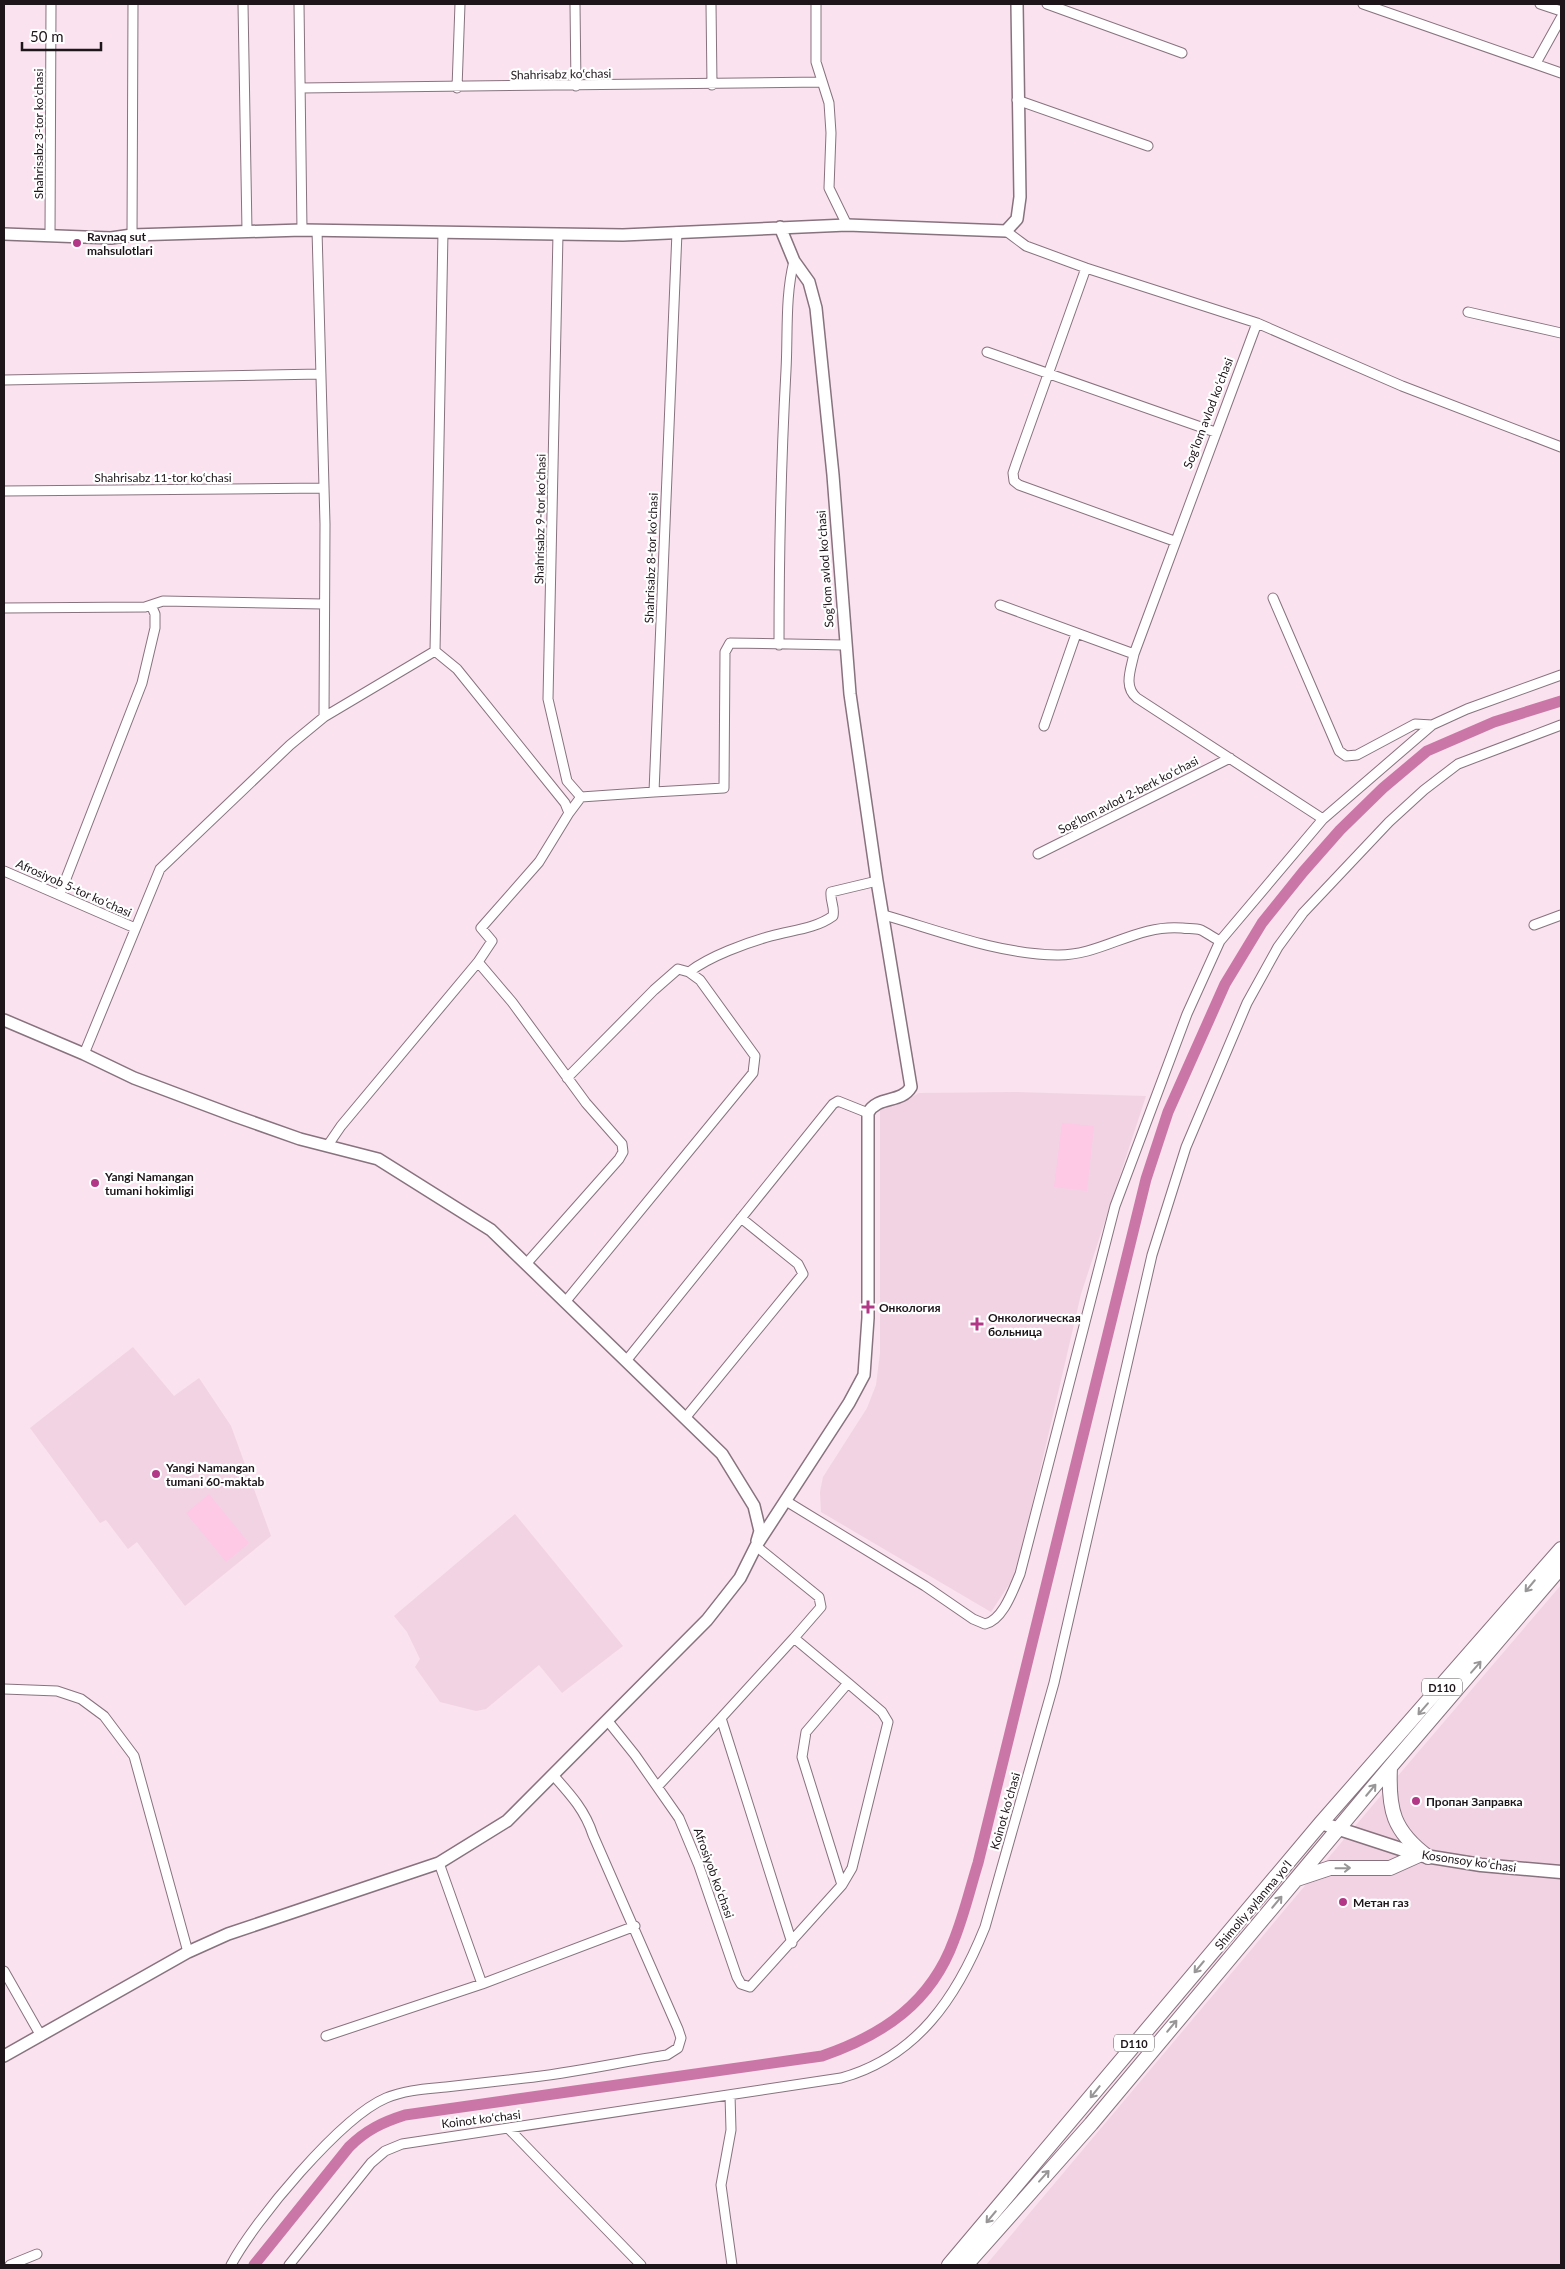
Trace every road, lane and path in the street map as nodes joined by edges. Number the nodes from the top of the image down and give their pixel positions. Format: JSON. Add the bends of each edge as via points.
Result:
{"nodes":[{"id":1,"x":51,"y":4,"type":"edge"},
{"id":2,"x":134,"y":4,"type":"edge"},
{"id":3,"x":243,"y":4,"type":"edge"},
{"id":4,"x":299,"y":4,"type":"edge"},
{"id":5,"x":460,"y":4,"type":"edge"},
{"id":6,"x":575,"y":4,"type":"edge"},
{"id":7,"x":711,"y":4,"type":"edge"},
{"id":8,"x":816,"y":4,"type":"edge"},
{"id":9,"x":1017,"y":4,"type":"edge"},
{"id":10,"x":1047,"y":4,"type":"edge"},
{"id":11,"x":1363,"y":4,"type":"edge"},
{"id":12,"x":1540,"y":4,"type":"edge"},
{"id":13,"x":1561,"y":11,"type":"edge"},
{"id":14,"x":1561,"y":18,"type":"edge"},
{"id":15,"x":1182,"y":53,"type":"dead end"},
{"id":16,"x":1536,"y":63,"type":"junction"},
{"id":17,"x":1561,"y":73,"type":"edge"},
{"id":18,"x":822,"y":82,"type":"junction"},
{"id":19,"x":712,"y":85,"type":"junction"},
{"id":20,"x":576,"y":86,"type":"junction"},
{"id":21,"x":302,"y":88,"type":"junction"},
{"id":22,"x":457,"y":88,"type":"junction"},
{"id":23,"x":1017,"y":100,"type":"junction"},
{"id":24,"x":1148,"y":146,"type":"dead end"},
{"id":25,"x":847,"y":225,"type":"junction"},
{"id":26,"x":780,"y":227,"type":"junction"},
{"id":27,"x":302,"y":230,"type":"junction"},
{"id":28,"x":317,"y":230,"type":"junction"},
{"id":29,"x":247,"y":231,"type":"junction"},
{"id":30,"x":1006,"y":231,"type":"junction"},
{"id":31,"x":444,"y":232,"type":"junction"},
{"id":32,"x":677,"y":232,"type":"junction"},
{"id":33,"x":4,"y":234,"type":"edge"},
{"id":34,"x":50,"y":234,"type":"junction"},
{"id":35,"x":558,"y":234,"type":"junction"},
{"id":36,"x":132,"y":235,"type":"junction"},
{"id":37,"x":794,"y":261,"type":"junction"},
{"id":38,"x":1086,"y":268,"type":"junction"},
{"id":39,"x":1468,"y":312,"type":"dead end"},
{"id":40,"x":1257,"y":323,"type":"junction"},
{"id":41,"x":1561,"y":333,"type":"edge"},
{"id":42,"x":987,"y":352,"type":"dead end"},
{"id":43,"x":321,"y":374,"type":"junction"},
{"id":44,"x":1048,"y":375,"type":"junction"},
{"id":45,"x":4,"y":380,"type":"edge"},
{"id":46,"x":1215,"y":432,"type":"junction"},
{"id":47,"x":1561,"y":447,"type":"edge"},
{"id":48,"x":323,"y":488,"type":"junction"},
{"id":49,"x":4,"y":491,"type":"edge"},
{"id":50,"x":1174,"y":541,"type":"junction"},
{"id":51,"x":1273,"y":598,"type":"dead end"},
{"id":52,"x":323,"y":604,"type":"junction"},
{"id":53,"x":1000,"y":605,"type":"dead end"},
{"id":54,"x":150,"y":606,"type":"junction"},
{"id":55,"x":4,"y":608,"type":"edge"},
{"id":56,"x":1076,"y":634,"type":"junction"},
{"id":57,"x":779,"y":644,"type":"junction"},
{"id":58,"x":844,"y":645,"type":"junction"},
{"id":59,"x":435,"y":651,"type":"junction"},
{"id":60,"x":1134,"y":654,"type":"junction"},
{"id":61,"x":1561,"y":675,"type":"edge"},
{"id":62,"x":324,"y":716,"type":"junction"},
{"id":63,"x":1432,"y":725,"type":"junction"},
{"id":64,"x":1561,"y":725,"type":"edge"},
{"id":65,"x":1044,"y":726,"type":"dead end"},
{"id":66,"x":1230,"y":758,"type":"junction"},
{"id":67,"x":654,"y":792,"type":"junction"},
{"id":68,"x":582,"y":797,"type":"junction"},
{"id":69,"x":570,"y":813,"type":"junction"},
{"id":70,"x":1323,"y":819,"type":"junction"},
{"id":71,"x":1038,"y":854,"type":"dead end"},
{"id":72,"x":4,"y":870,"type":"edge"},
{"id":73,"x":877,"y":881,"type":"junction"},
{"id":74,"x":60,"y":894,"type":"junction"},
{"id":75,"x":884,"y":915,"type":"junction"},
{"id":76,"x":1561,"y":915,"type":"edge"},
{"id":77,"x":1534,"y":925,"type":"dead end"},
{"id":78,"x":135,"y":928,"type":"junction"},
{"id":79,"x":1220,"y":942,"type":"junction"},
{"id":80,"x":478,"y":962,"type":"junction"},
{"id":81,"x":689,"y":972,"type":"junction"},
{"id":82,"x":4,"y":1020,"type":"edge"},
{"id":83,"x":84,"y":1054,"type":"junction"},
{"id":84,"x":567,"y":1078,"type":"junction"},
{"id":85,"x":868,"y":1113,"type":"junction"},
{"id":86,"x":328,"y":1144,"type":"junction"},
{"id":87,"x":741,"y":1218,"type":"junction"},
{"id":88,"x":526,"y":1264,"type":"junction"},
{"id":89,"x":566,"y":1301,"type":"junction"},
{"id":90,"x":626,"y":1361,"type":"junction"},
{"id":91,"x":686,"y":1417,"type":"junction"},
{"id":92,"x":786,"y":1500,"type":"junction"},
{"id":93,"x":756,"y":1546,"type":"junction"},
{"id":94,"x":1561,"y":1549,"type":"edge"},
{"id":95,"x":1561,"y":1567,"type":"edge"},
{"id":96,"x":794,"y":1638,"type":"junction"},
{"id":97,"x":848,"y":1683,"type":"junction"},
{"id":98,"x":4,"y":1689,"type":"edge"},
{"id":99,"x":720,"y":1718,"type":"junction"},
{"id":100,"x":607,"y":1720,"type":"junction"},
{"id":101,"x":1390,"y":1767,"type":"junction"},
{"id":102,"x":553,"y":1775,"type":"junction"},
{"id":103,"x":658,"y":1786,"type":"junction"},
{"id":104,"x":1321,"y":1823,"type":"junction"},
{"id":105,"x":1339,"y":1828,"type":"junction"},
{"id":106,"x":1424,"y":1856,"type":"junction"},
{"id":107,"x":439,"y":1863,"type":"junction"},
{"id":108,"x":1561,"y":1872,"type":"edge"},
{"id":109,"x":1296,"y":1879,"type":"junction"},
{"id":110,"x":842,"y":1885,"type":"junction"},
{"id":111,"x":634,"y":1926,"type":"junction"},
{"id":112,"x":792,"y":1942,"type":"junction"},
{"id":113,"x":188,"y":1952,"type":"junction"},
{"id":114,"x":4,"y":1971,"type":"edge"},
{"id":115,"x":482,"y":1984,"type":"junction"},
{"id":116,"x":41,"y":2036,"type":"junction"},
{"id":117,"x":326,"y":2036,"type":"dead end"},
{"id":118,"x":4,"y":2056,"type":"edge"},
{"id":119,"x":730,"y":2095,"type":"junction"},
{"id":120,"x":1077,"y":2114,"type":"junction"},
{"id":121,"x":1091,"y":2124,"type":"junction"},
{"id":122,"x":509,"y":2129,"type":"junction"},
{"id":123,"x":37,"y":2254,"type":"dead end"},
{"id":124,"x":971,"y":2263,"type":"edge"},
{"id":125,"x":10,"y":2265,"type":"edge"},
{"id":126,"x":231,"y":2265,"type":"edge"},
{"id":127,"x":289,"y":2265,"type":"edge"},
{"id":128,"x":641,"y":2265,"type":"edge"},
{"id":129,"x":732,"y":2265,"type":"edge"},
{"id":130,"x":949,"y":2265,"type":"edge"}],
"edges":[{"from":1,"to":34,"type":"street","name":"Shahrisabz 3-tor koʻchasi"},
{"from":2,"to":36,"type":"street"},
{"from":3,"to":29,"type":"street"},
{"from":4,"to":21,"type":"street"},
{"from":5,"to":22,"type":"street"},
{"from":6,"to":20,"type":"street"},
{"from":7,"to":19,"type":"street"},
{"from":8,"to":18,"type":"street","via":[[816,62]]},
{"from":9,"to":23,"type":"street"},
{"from":10,"to":15,"type":"street"},
{"from":11,"to":16,"type":"street"},
{"from":12,"to":13,"type":"street"},
{"from":14,"to":16,"type":"street"},
{"from":16,"to":17,"type":"street"},
{"from":18,"to":19,"type":"street","name":"Shahrisabz koʻchasi"},
{"from":18,"to":25,"type":"street","via":[[829,110],[830,188]]},
{"from":19,"to":20,"type":"street","name":"Shahrisabz koʻchasi"},
{"from":20,"to":22,"type":"street","name":"Shahrisabz koʻchasi"},
{"from":21,"to":22,"type":"street","name":"Shahrisabz koʻchasi"},
{"from":21,"to":27,"type":"street"},
{"from":23,"to":24,"type":"street"},
{"from":23,"to":30,"type":"street","via":[[1020,198],[1017,219]]},
{"from":25,"to":26,"type":"street"},
{"from":25,"to":30,"type":"street"},
{"from":26,"to":32,"type":"street"},
{"from":26,"to":37,"type":"street","name":"Sogʻlom avlod koʻchasi"},
{"from":27,"to":28,"type":"street"},
{"from":27,"to":29,"type":"street"},
{"from":28,"to":31,"type":"street"},
{"from":28,"to":43,"type":"street"},
{"from":29,"to":36,"type":"street"},
{"from":30,"to":38,"type":"street","via":[[1026,246]]},
{"from":31,"to":35,"type":"street"},
{"from":31,"to":59,"type":"street"},
{"from":32,"to":35,"type":"street"},
{"from":32,"to":67,"type":"street","name":"Shahrisabz 8-tor koʻchasi"},
{"from":33,"to":34,"type":"street"},
{"from":34,"to":36,"type":"street","via":[[111,238]]},
{"from":35,"to":68,"type":"street","name":"Shahrisabz 9-tor koʻchasi","via":[[548,700],[568,781]]},
{"from":37,"to":57,"type":"street","via":[[788,283],[779,503]]},
{"from":37,"to":58,"type":"street","name":"Sogʻlom avlod koʻchasi","via":[[809,282],[816,308],[833,475]]},
{"from":38,"to":40,"type":"street"},
{"from":38,"to":44,"type":"street"},
{"from":39,"to":41,"type":"street"},
{"from":40,"to":46,"type":"street","name":"Sogʻlom avlod koʻchasi"},
{"from":40,"to":47,"type":"street","via":[[1411,389]]},
{"from":42,"to":44,"type":"street"},
{"from":43,"to":45,"type":"street"},
{"from":43,"to":48,"type":"street"},
{"from":44,"to":46,"type":"street"},
{"from":44,"to":50,"type":"street","via":[[1013,473],[1014,481]]},
{"from":46,"to":50,"type":"street","name":"Sogʻlom avlod koʻchasi"},
{"from":48,"to":49,"type":"street","name":"Shahrisabz 11-tor koʻchasi"},
{"from":48,"to":52,"type":"street"},
{"from":50,"to":60,"type":"street","name":"Sogʻlom avlod koʻchasi"},
{"from":51,"to":63,"type":"street","via":[[1339,751],[1346,756],[1357,755],[1415,724]]},
{"from":52,"to":54,"type":"street","via":[[163,601]]},
{"from":52,"to":62,"type":"street"},
{"from":53,"to":56,"type":"street"},
{"from":54,"to":55,"type":"street"},
{"from":54,"to":74,"type":"street","via":[[155,614],[155,628],[142,683]]},
{"from":56,"to":60,"type":"street"},
{"from":56,"to":65,"type":"street"},
{"from":57,"to":58,"type":"street"},
{"from":57,"to":67,"type":"street","via":[[733,641],[726,646],[724,788]]},
{"from":58,"to":73,"type":"street","name":"Sogʻlom avlod koʻchasi"},
{"from":59,"to":62,"type":"street"},
{"from":59,"to":69,"type":"street","via":[[457,669]]},
{"from":60,"to":66,"type":"street","name":"Sogʻlom avlod koʻchasi","via":[[1129,679],[1131,694]]},
{"from":61,"to":63,"type":"street"},
{"from":62,"to":78,"type":"street","via":[[160,869]]},
{"from":63,"to":70,"type":"street"},
{"from":64,"to":119,"type":"street","name":"Koinot koʻchasi","via":[[1458,764],[1389,822],[1303,913],[1278,947],[1247,1004],[1186,1148],[1152,1256],[1054,1683],[1013,1831],[970,1963],[940,2010],[916,2038],[876,2066],[841,2078]]},
{"from":66,"to":70,"type":"street"},
{"from":66,"to":71,"type":"street","name":"Sogʻlom avlod 2-berk koʻchasi"},
{"from":67,"to":68,"type":"street"},
{"from":68,"to":69,"type":"street"},
{"from":69,"to":80,"type":"street","via":[[539,862],[481,928],[492,941]]},
{"from":70,"to":79,"type":"street"},
{"from":72,"to":74,"type":"street","name":"Afrosiyob 5-tor koʻchasi"},
{"from":73,"to":75,"type":"street","name":"Sogʻlom avlod koʻchasi"},
{"from":73,"to":81,"type":"street","via":[[831,892],[833,916],[822,924],[770,937],[700,963]]},
{"from":74,"to":78,"type":"street","name":"Afrosiyob 5-tor koʻchasi"},
{"from":75,"to":79,"type":"street","via":[[1002,949],[1055,955],[1068,955],[1138,932],[1169,927],[1200,930]]},
{"from":75,"to":85,"type":"street","name":"Sogʻlom avlod koʻchasi","via":[[911,1087],[901,1097],[880,1102]]},
{"from":76,"to":77,"type":"street"},
{"from":78,"to":83,"type":"street"},
{"from":79,"to":92,"type":"street","via":[[1187,1014],[1115,1206],[1026,1554],[1011,1595],[995,1619],[985,1624],[973,1619]]},
{"from":80,"to":84,"type":"street","via":[[512,1002]]},
{"from":80,"to":86,"type":"street"},
{"from":81,"to":84,"type":"street","via":[[678,969],[669,976]]},
{"from":81,"to":89,"type":"street","via":[[700,980],[752,1050],[756,1064],[753,1073]]},
{"from":82,"to":83,"type":"street"},
{"from":83,"to":86,"type":"street","via":[[134,1078],[235,1116]]},
{"from":84,"to":88,"type":"street","via":[[620,1139],[623,1152]]},
{"from":85,"to":87,"type":"street","via":[[838,1102],[833,1104]]},
{"from":85,"to":92,"type":"street","via":[[868,1318],[864,1375]]},
{"from":86,"to":88,"type":"street","via":[[378,1159],[491,1230]]},
{"from":87,"to":90,"type":"street"},
{"from":87,"to":91,"type":"street","via":[[798,1264],[803,1274]]},
{"from":88,"to":89,"type":"street"},
{"from":89,"to":90,"type":"street"},
{"from":90,"to":91,"type":"street"},
{"from":91,"to":93,"type":"street","via":[[722,1454],[754,1506],[760,1531]]},
{"from":92,"to":93,"type":"street"},
{"from":93,"to":96,"type":"street","via":[[821,1601],[819,1610]]},
{"from":93,"to":100,"type":"street","via":[[740,1578],[707,1620]]},
{"from":94,"to":104,"type":"main road","name":"Shimoliy aylanma yoʻl","number":"D110","one_way":true},
{"from":101,"to":95,"type":"main road","name":"Shimoliy aylanma yoʻl","number":"D110","one_way":true},
{"from":96,"to":97,"type":"street","name":"Afrosiyob koʻchasi"},
{"from":96,"to":99,"type":"street"},
{"from":97,"to":110,"type":"street","via":[[806,1732],[802,1757]]},
{"from":97,"to":110,"type":"street","name":"Afrosiyob koʻchasi","via":[[882,1712],[888,1722],[852,1868]]},
{"from":98,"to":113,"type":"street","via":[[57,1691],[81,1699],[104,1716],[134,1756]]},
{"from":99,"to":103,"type":"street"},
{"from":99,"to":112,"type":"street"},
{"from":100,"to":102,"type":"street"},
{"from":100,"to":103,"type":"street","name":"Afrosiyob koʻchasi"},
{"from":105,"to":101,"type":"main road","name":"Shimoliy aylanma yoʻl","number":"D110","one_way":true},
{"from":101,"to":106,"type":"main road","via":[[1389,1793],[1396,1824]]},
{"from":102,"to":107,"type":"street","via":[[507,1821]]},
{"from":102,"to":111,"type":"street","via":[[583,1810]]},
{"from":103,"to":112,"type":"street","name":"Afrosiyob koʻchasi","via":[[689,1837],[742,1984],[747,1987],[753,1985]]},
{"from":104,"to":105,"type":"main road","name":"Kosonsoy koʻchasi"},
{"from":104,"to":120,"type":"main road","name":"Shimoliy aylanma yoʻl","number":"D110","one_way":true},
{"from":105,"to":106,"type":"main road","name":"Kosonsoy koʻchasi"},
{"from":105,"to":109,"type":"main road","name":"Shimoliy aylanma yoʻl","number":"D110"},
{"from":106,"to":108,"type":"main road","name":"Kosonsoy koʻchasi"},
{"from":109,"to":106,"type":"main road","one_way":true,"via":[[1330,1868],[1390,1868]]},
{"from":107,"to":113,"type":"street","via":[[228,1934]]},
{"from":107,"to":115,"type":"street"},
{"from":121,"to":109,"type":"main road","name":"Shimoliy aylanma yoʻl","number":"D110","one_way":true},
{"from":110,"to":112,"type":"street","name":"Afrosiyob koʻchasi"},
{"from":111,"to":115,"type":"street"},
{"from":111,"to":126,"type":"street","via":[[678,2029],[680,2044],[674,2052],[534,2077],[417,2090],[370,2105],[340,2130],[282,2195],[246,2238]]},
{"from":113,"to":116,"type":"street"},
{"from":114,"to":116,"type":"street"},
{"from":115,"to":117,"type":"street"},
{"from":116,"to":118,"type":"street"},
{"from":119,"to":122,"type":"street","name":"Koinot koʻchasi"},
{"from":119,"to":129,"type":"street","via":[[731,2130],[721,2185]]},
{"from":120,"to":121,"type":"main road"},
{"from":120,"to":130,"type":"main road","name":"Shimoliy aylanma yoʻl","number":"D110","one_way":true},
{"from":124,"to":121,"type":"main road","name":"Shimoliy aylanma yoʻl","number":"D110","one_way":true},
{"from":122,"to":127,"type":"street","name":"Koinot koʻchasi","via":[[402,2144],[385,2151],[370,2162]]},
{"from":122,"to":128,"type":"street"},
{"from":123,"to":125,"type":"street"}]}
